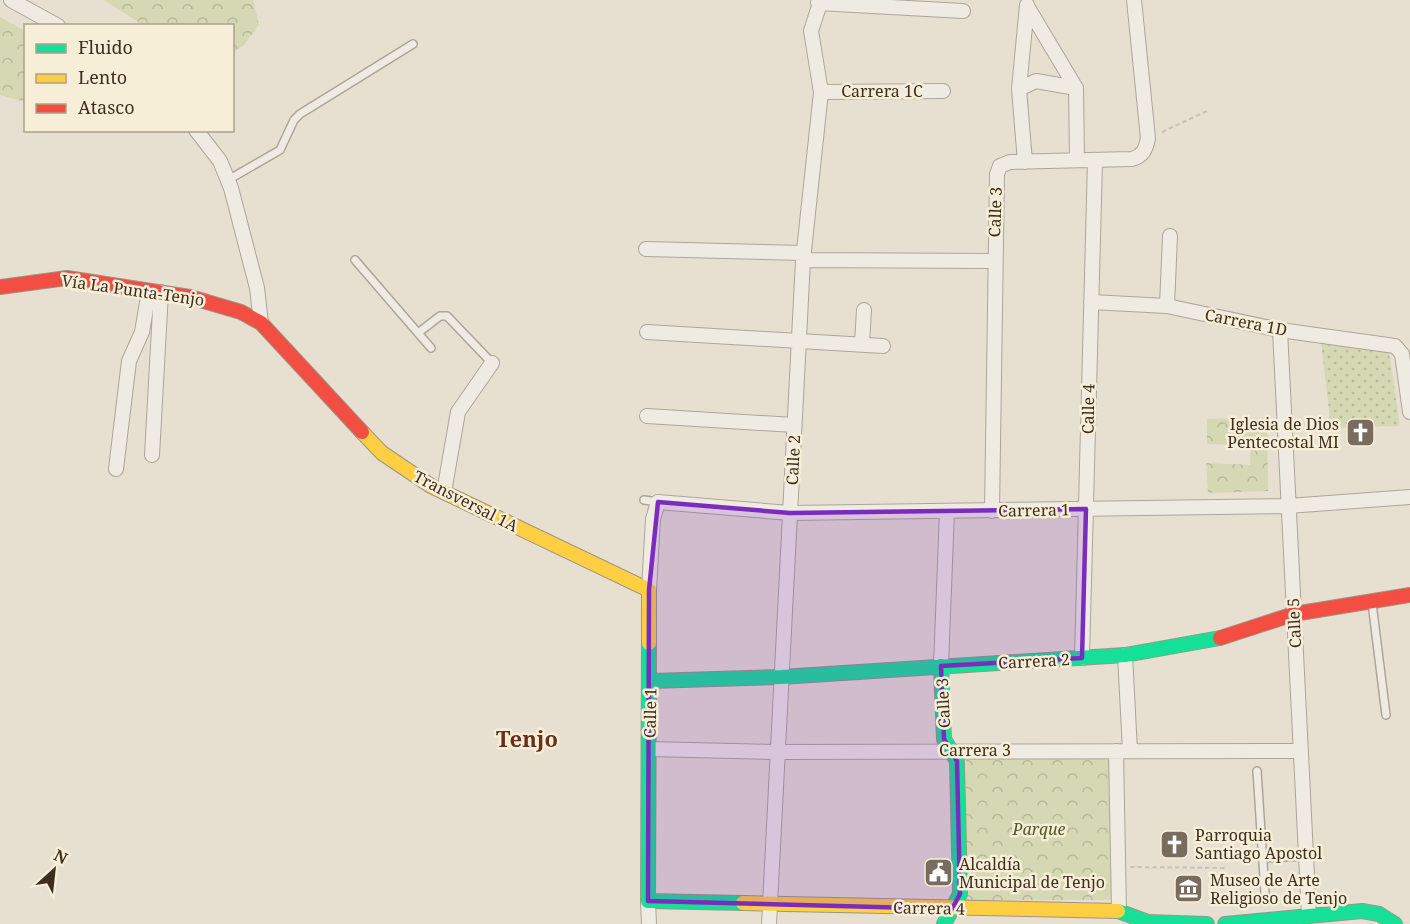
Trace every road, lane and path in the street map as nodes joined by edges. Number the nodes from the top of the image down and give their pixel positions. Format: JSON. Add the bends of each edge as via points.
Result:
{"nodes":[{"id":1,"x":11,"y":0,"type":"edge"},
{"id":2,"x":1134,"y":0,"type":"edge"},
{"id":3,"x":819,"y":2,"type":"edge"},
{"id":4,"x":1027,"y":3,"type":"edge"},
{"id":5,"x":963,"y":11,"type":"dead end"},
{"id":6,"x":54,"y":24,"type":"edge"},
{"id":7,"x":413,"y":44,"type":"dead end"},
{"id":8,"x":1076,"y":88,"type":"junction"},
{"id":9,"x":1019,"y":89,"type":"junction"},
{"id":10,"x":943,"y":91,"type":"dead end"},
{"id":11,"x":821,"y":92,"type":"junction"},
{"id":12,"x":1207,"y":111,"type":"dead end"},
{"id":13,"x":198,"y":132,"type":"edge"},
{"id":14,"x":1148,"y":138,"type":"junction"},
{"id":15,"x":1077,"y":160,"type":"junction"},
{"id":16,"x":1095,"y":161,"type":"junction"},
{"id":17,"x":1025,"y":162,"type":"junction"},
{"id":18,"x":228,"y":180,"type":"junction"},
{"id":19,"x":1170,"y":236,"type":"dead end"},
{"id":20,"x":646,"y":249,"type":"dead end"},
{"id":21,"x":804,"y":256,"type":"junction"},
{"id":22,"x":355,"y":260,"type":"dead end"},
{"id":23,"x":994,"y":261,"type":"junction"},
{"id":24,"x":0,"y":287,"type":"edge"},
{"id":25,"x":155,"y":291,"type":"junction"},
{"id":26,"x":1091,"y":302,"type":"junction"},
{"id":27,"x":1167,"y":306,"type":"junction"},
{"id":28,"x":864,"y":310,"type":"dead end"},
{"id":29,"x":261,"y":323,"type":"junction"},
{"id":30,"x":1280,"y":330,"type":"junction"},
{"id":31,"x":647,"y":332,"type":"dead end"},
{"id":32,"x":418,"y":333,"type":"junction"},
{"id":33,"x":799,"y":339,"type":"junction"},
{"id":34,"x":862,"y":344,"type":"junction"},
{"id":35,"x":883,"y":346,"type":"dead end"},
{"id":36,"x":431,"y":348,"type":"dead end"},
{"id":37,"x":492,"y":363,"type":"joint"},
{"id":38,"x":1410,"y":412,"type":"edge"},
{"id":39,"x":647,"y":416,"type":"dead end"},
{"id":40,"x":794,"y":425,"type":"junction"},
{"id":41,"x":152,"y":455,"type":"dead end"},
{"id":42,"x":116,"y":470,"type":"dead end"},
{"id":43,"x":444,"y":492,"type":"junction"},
{"id":44,"x":1410,"y":497,"type":"edge"},
{"id":45,"x":651,"y":501,"type":"joint"},
{"id":46,"x":1288,"y":506,"type":"junction"},
{"id":47,"x":1086,"y":509,"type":"junction"},
{"id":48,"x":947,"y":511,"type":"junction"},
{"id":49,"x":992,"y":511,"type":"junction"},
{"id":50,"x":790,"y":513,"type":"junction"},
{"id":51,"x":649,"y":590,"type":"junction"},
{"id":52,"x":1410,"y":595,"type":"edge"},
{"id":53,"x":1372,"y":600,"type":"junction"},
{"id":54,"x":1294,"y":614,"type":"junction"},
{"id":55,"x":1125,"y":655,"type":"junction"},
{"id":56,"x":1082,"y":658,"type":"junction"},
{"id":57,"x":941,"y":666,"type":"junction"},
{"id":58,"x":781,"y":677,"type":"junction"},
{"id":59,"x":651,"y":681,"type":"junction"},
{"id":60,"x":1386,"y":715,"type":"dead end"},
{"id":61,"x":649,"y":749,"type":"junction"},
{"id":62,"x":951,"y":750,"type":"junction"},
{"id":63,"x":1123,"y":751,"type":"junction"},
{"id":64,"x":1301,"y":751,"type":"junction"},
{"id":65,"x":777,"y":752,"type":"junction"},
{"id":66,"x":1257,"y":771,"type":"dead end"},
{"id":67,"x":1306,"y":856,"type":"junction"},
{"id":68,"x":1262,"y":858,"type":"junction"},
{"id":69,"x":1118,"y":867,"type":"junction"},
{"id":70,"x":1227,"y":868,"type":"dead end"},
{"id":71,"x":1265,"y":893,"type":"dead end"},
{"id":72,"x":648,"y":901,"type":"junction"},
{"id":73,"x":768,"y":905,"type":"junction"},
{"id":74,"x":952,"y":909,"type":"junction"},
{"id":75,"x":1119,"y":911,"type":"junction"},
{"id":76,"x":1309,"y":916,"type":"junction"},
{"id":77,"x":1390,"y":920,"type":"edge"},
{"id":78,"x":1410,"y":922,"type":"edge"},
{"id":79,"x":1266,"y":923,"type":"edge"},
{"id":80,"x":649,"y":924,"type":"edge"},
{"id":81,"x":769,"y":924,"type":"edge"},
{"id":82,"x":944,"y":924,"type":"edge"},
{"id":83,"x":1207,"y":924,"type":"edge"},
{"id":84,"x":1225,"y":924,"type":"edge"}],
"edges":[{"from":1,"to":6,"type":"street"},
{"from":2,"to":14,"type":"street"},
{"from":3,"to":5,"type":"street"},
{"from":3,"to":11,"type":"street","name":"Calle 2","via":[[812,31]]},
{"from":4,"to":8,"type":"street"},
{"from":4,"to":9,"type":"street"},
{"from":7,"to":18,"type":"lane","via":[[300,114],[280,150]]},
{"from":8,"to":9,"type":"street","via":[[1036,81]]},
{"from":8,"to":15,"type":"street"},
{"from":9,"to":17,"type":"street"},
{"from":10,"to":11,"type":"street","name":"Carrera 1C"},
{"from":11,"to":21,"type":"street","name":"Calle 2"},
{"from":12,"to":14,"type":"path"},
{"from":13,"to":18,"type":"street","via":[[220,161]]},
{"from":14,"to":16,"type":"street","via":[[1139,157]]},
{"from":15,"to":16,"type":"street"},
{"from":15,"to":17,"type":"street"},
{"from":16,"to":26,"type":"street","name":"Calle 4"},
{"from":17,"to":23,"type":"street","name":"Calle 3","via":[[1000,166],[997,174]]},
{"from":18,"to":29,"type":"street","via":[[257,288]]},
{"from":19,"to":27,"type":"street"},
{"from":20,"to":21,"type":"street"},
{"from":21,"to":23,"type":"street"},
{"from":21,"to":33,"type":"street","name":"Calle 2"},
{"from":22,"to":32,"type":"lane"},
{"from":23,"to":49,"type":"street","name":"Calle 3"},
{"from":24,"to":25,"type":"main road","name":"Vía La Punta-Tenjo","via":[[67,279]]},
{"from":25,"to":29,"type":"main road","name":"Vía La Punta-Tenjo","via":[[219,304]]},
{"from":25,"to":41,"type":"street"},
{"from":25,"to":42,"type":"street","via":[[129,361]]},
{"from":26,"to":27,"type":"street","name":"Carrera 1D"},
{"from":26,"to":47,"type":"street","name":"Calle 4"},
{"from":27,"to":30,"type":"street","name":"Carrera 1D"},
{"from":28,"to":34,"type":"street"},
{"from":29,"to":43,"type":"main road","name":"Transversal 1A","via":[[382,453]]},
{"from":30,"to":38,"type":"street","name":"Carrera 1D","via":[[1389,344],[1399,349]]},
{"from":30,"to":46,"type":"street","name":"Calle 5"},
{"from":31,"to":33,"type":"street"},
{"from":32,"to":36,"type":"lane"},
{"from":32,"to":37,"type":"lane","via":[[440,316],[447,316]]},
{"from":33,"to":34,"type":"street"},
{"from":33,"to":40,"type":"street","name":"Calle 2"},
{"from":34,"to":35,"type":"street"},
{"from":37,"to":43,"type":"street","via":[[458,412]]},
{"from":39,"to":40,"type":"street"},
{"from":40,"to":50,"type":"street","name":"Calle 2"},
{"from":43,"to":51,"type":"main road","name":"Transversal 1A"},
{"from":44,"to":46,"type":"street","name":"Carrera 1"},
{"from":45,"to":50,"type":"street","name":"Carrera 1"},
{"from":45,"to":51,"type":"street","name":"Calle 1"},
{"from":46,"to":47,"type":"street","name":"Carrera 1"},
{"from":46,"to":54,"type":"street","name":"Calle 5"},
{"from":47,"to":49,"type":"street","name":"Carrera 1"},
{"from":47,"to":56,"type":"street","name":"Calle 4"},
{"from":48,"to":49,"type":"street","name":"Carrera 1"},
{"from":48,"to":50,"type":"street","name":"Carrera 1"},
{"from":48,"to":57,"type":"street","name":"Calle 3"},
{"from":50,"to":58,"type":"street","name":"Calle 2"},
{"from":51,"to":59,"type":"main road","name":"Calle 1"},
{"from":52,"to":53,"type":"main road","name":"Carrera 2"},
{"from":53,"to":54,"type":"main road","name":"Carrera 2"},
{"from":53,"to":60,"type":"lane"},
{"from":54,"to":55,"type":"main road","name":"Carrera 2","via":[[1241,633]]},
{"from":54,"to":64,"type":"street","name":"Calle 5"},
{"from":55,"to":56,"type":"main road","name":"Carrera 2"},
{"from":55,"to":63,"type":"street"},
{"from":56,"to":57,"type":"main road","name":"Carrera 2"},
{"from":57,"to":58,"type":"main road","name":"Carrera 2"},
{"from":57,"to":62,"type":"main road","name":"Calle 3","via":[[944,739]]},
{"from":58,"to":59,"type":"main road","name":"Carrera 2"},
{"from":58,"to":65,"type":"street","name":"Calle 2"},
{"from":59,"to":61,"type":"main road","name":"Calle 1"},
{"from":61,"to":65,"type":"street","name":"Carrera 3"},
{"from":61,"to":72,"type":"main road","name":"Calle 1"},
{"from":62,"to":63,"type":"street","name":"Carrera 3"},
{"from":62,"to":65,"type":"street","name":"Carrera 3"},
{"from":62,"to":74,"type":"main road","name":"Calle 3","via":[[957,760],[960,894]]},
{"from":63,"to":64,"type":"street","name":"Carrera 3"},
{"from":63,"to":69,"type":"street"},
{"from":64,"to":67,"type":"street","name":"Calle 5"},
{"from":65,"to":73,"type":"street","name":"Calle 2"},
{"from":66,"to":68,"type":"lane"},
{"from":67,"to":68,"type":"lane"},
{"from":67,"to":76,"type":"street","name":"Calle 5"},
{"from":68,"to":71,"type":"lane"},
{"from":69,"to":70,"type":"path"},
{"from":69,"to":75,"type":"street"},
{"from":72,"to":73,"type":"main road","name":"Carrera 4"},
{"from":72,"to":80,"type":"street","name":"Calle 1"},
{"from":73,"to":74,"type":"main road","name":"Carrera 4"},
{"from":73,"to":81,"type":"street","name":"Calle 2"},
{"from":74,"to":75,"type":"main road","name":"Carrera 4"},
{"from":74,"to":82,"type":"main road","name":"Calle 3"},
{"from":75,"to":83,"type":"main road","name":"Carrera 4","via":[[1148,922]]},
{"from":76,"to":77,"type":"main road","via":[[1362,911]]},
{"from":76,"to":79,"type":"main road"},
{"from":77,"to":78,"type":"main road"},
{"from":79,"to":84,"type":"main road"}]}
